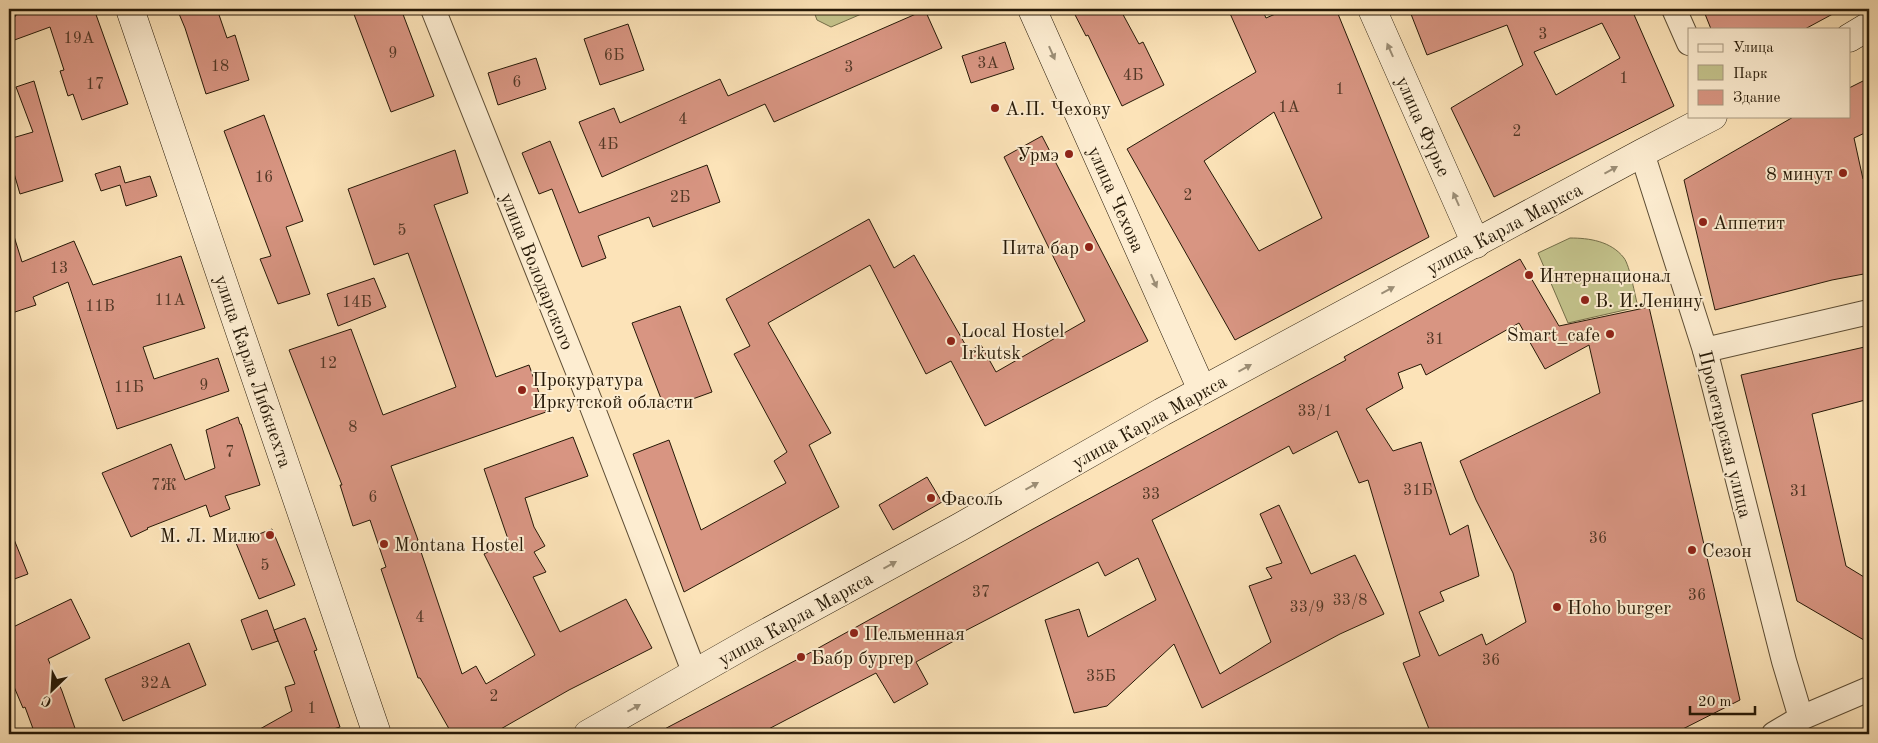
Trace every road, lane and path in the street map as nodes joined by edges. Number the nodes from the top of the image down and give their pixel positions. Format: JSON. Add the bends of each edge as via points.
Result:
{"nodes":[{"id":1,"x":130,"y":9,"type":"edge"},
{"id":2,"x":433,"y":9,"type":"edge"},
{"id":3,"x":1032,"y":9,"type":"edge"},
{"id":4,"x":1372,"y":9,"type":"edge"},
{"id":5,"x":1674,"y":9,"type":"edge"},
{"id":6,"x":1869,"y":26,"type":"edge"},
{"id":7,"x":1850,"y":37,"type":"edge"},
{"id":8,"x":1688,"y":41,"type":"edge"},
{"id":9,"x":1709,"y":118,"type":"edge"},
{"id":10,"x":1642,"y":153,"type":"junction"},
{"id":11,"x":1476,"y":244,"type":"junction"},
{"id":12,"x":1869,"y":312,"type":"edge"},
{"id":13,"x":1705,"y":350,"type":"junction"},
{"id":14,"x":1202,"y":390,"type":"junction"},
{"id":15,"x":695,"y":674,"type":"junction"},
{"id":16,"x":1869,"y":689,"type":"edge"},
{"id":17,"x":1801,"y":718,"type":"junction"},
{"id":18,"x":378,"y":734,"type":"edge"},
{"id":19,"x":591,"y":734,"type":"edge"},
{"id":20,"x":1774,"y":734,"type":"edge"}],
"edges":[{"from":1,"to":18,"type":"street","name":"улица Карла Либкнехта"},
{"from":2,"to":15,"type":"street","name":"улица Володарского"},
{"from":3,"to":14,"type":"street","name":"улица Чехова","one_way":true},
{"from":11,"to":4,"type":"street","name":"улица Фурье","one_way":true},
{"from":5,"to":8,"type":"street"},
{"from":6,"to":7,"type":"street"},
{"from":9,"to":10,"type":"street","name":"улица Карла Маркса"},
{"from":11,"to":10,"type":"street","name":"улица Карла Маркса","one_way":true},
{"from":10,"to":13,"type":"street","name":"Пролетарская улица"},
{"from":14,"to":11,"type":"street","name":"улица Карла Маркса","one_way":true},
{"from":12,"to":13,"type":"street"},
{"from":13,"to":17,"type":"street","name":"Пролетарская улица"},
{"from":15,"to":14,"type":"street","name":"улица Карла Маркса","one_way":true},
{"from":19,"to":15,"type":"street","name":"улица Карла Маркса","one_way":true},
{"from":16,"to":17,"type":"street"},
{"from":17,"to":20,"type":"street"}]}
